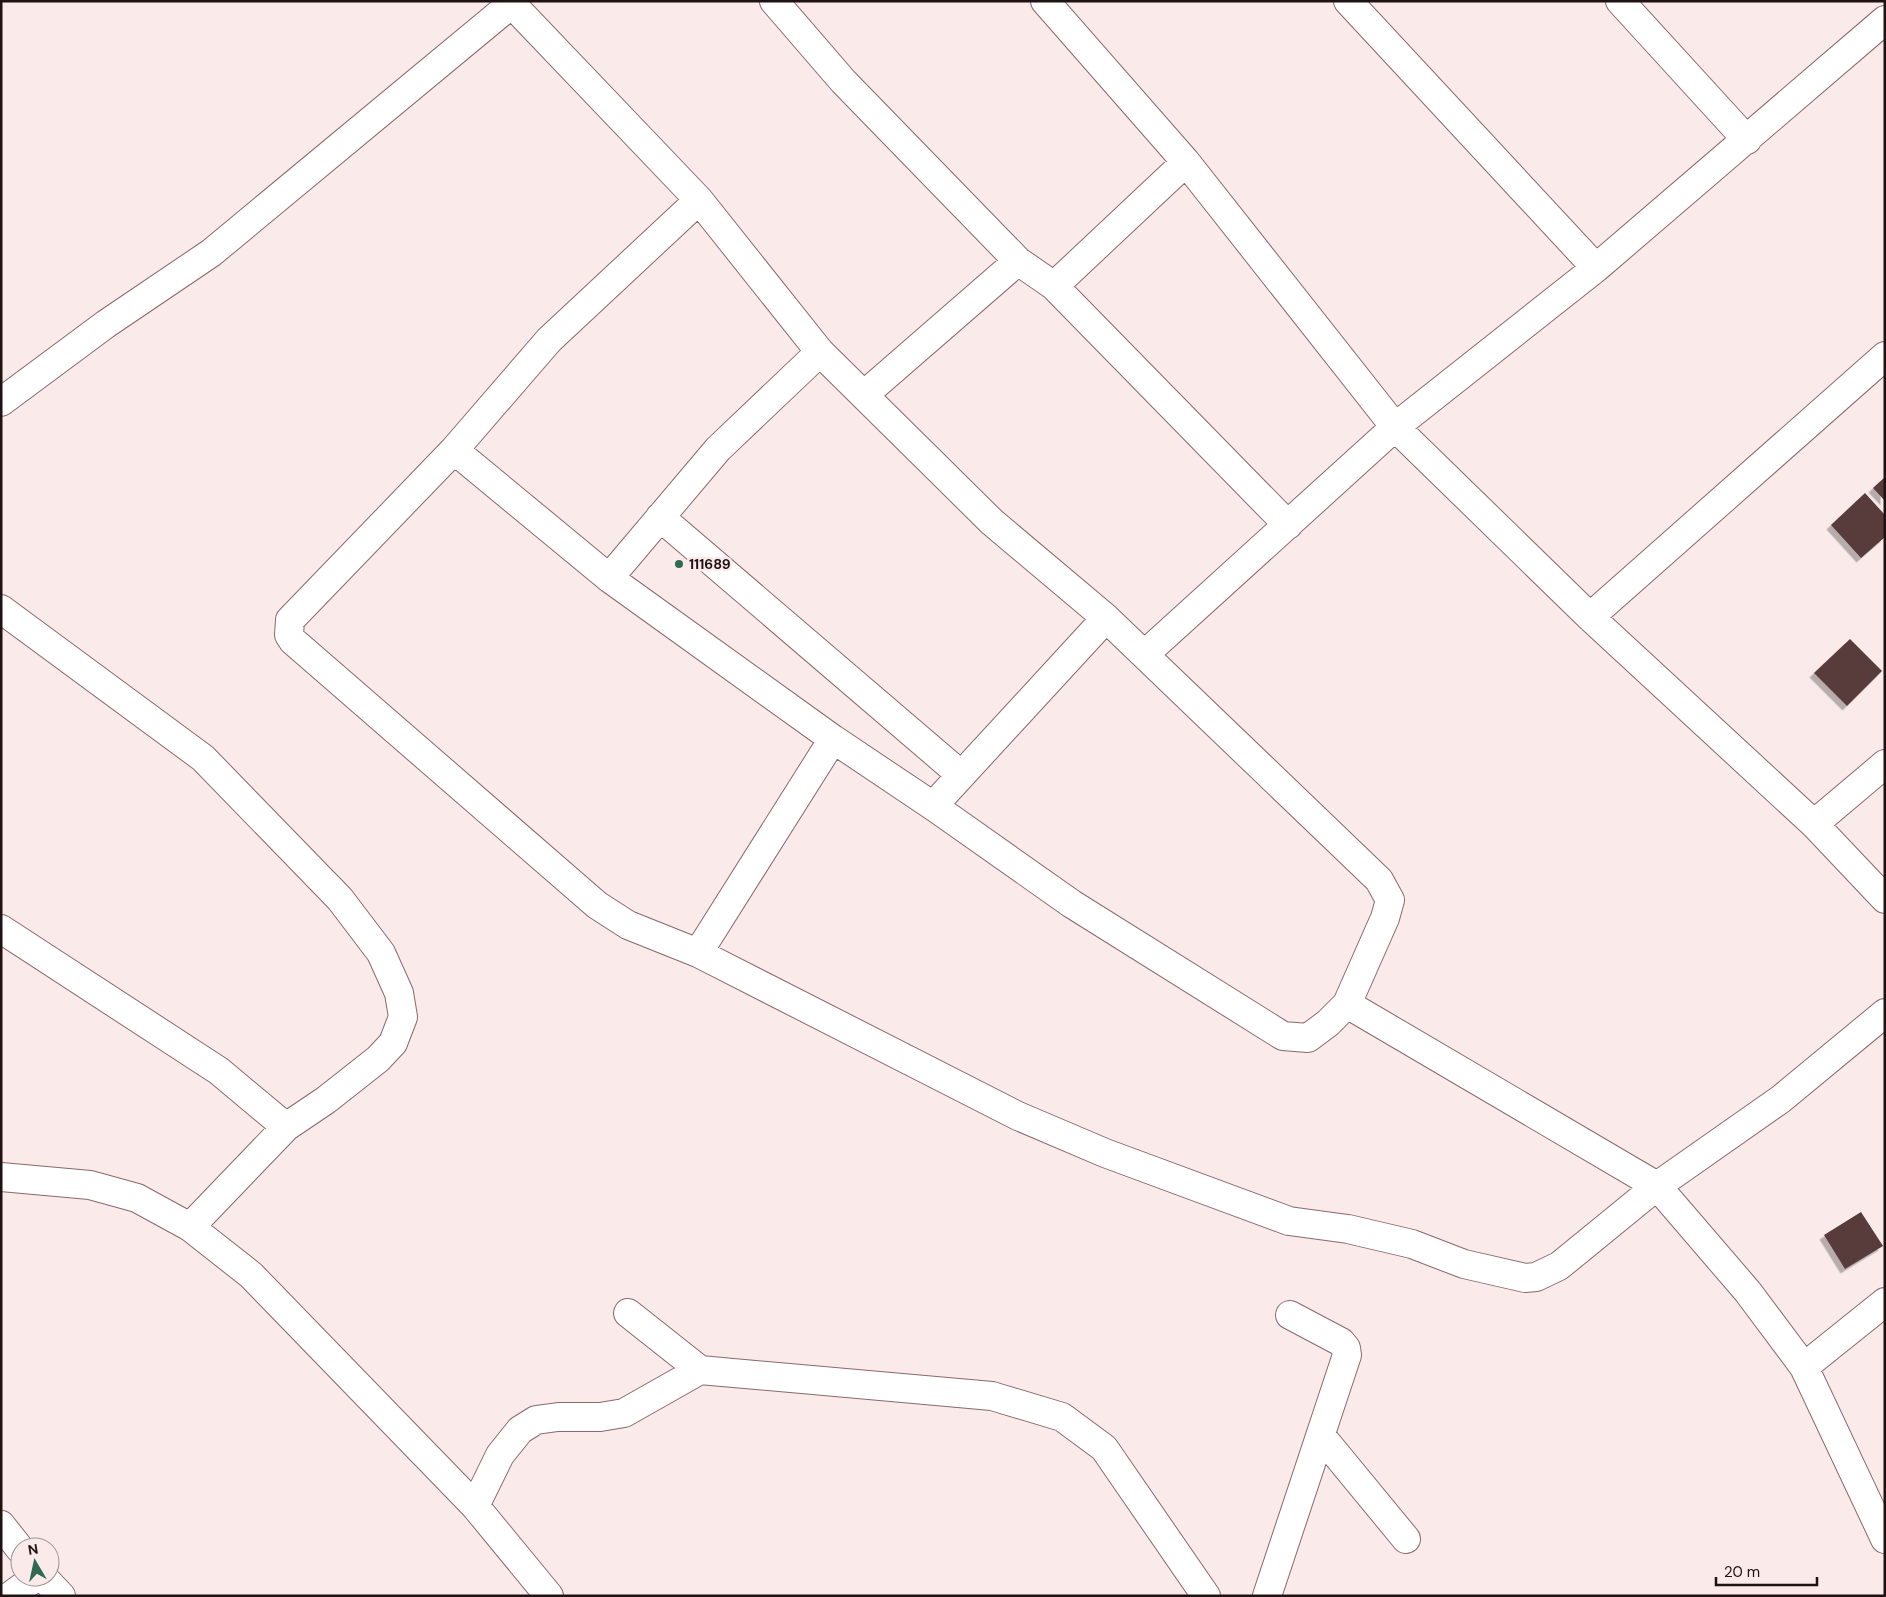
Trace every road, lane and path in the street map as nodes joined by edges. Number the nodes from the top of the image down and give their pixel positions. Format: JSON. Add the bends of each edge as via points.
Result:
{"nodes":[{"id":1,"x":774,"y":1,"type":"edge"},
{"id":2,"x":1045,"y":1,"type":"edge"},
{"id":3,"x":1348,"y":1,"type":"edge"},
{"id":4,"x":1620,"y":1,"type":"edge"},
{"id":5,"x":512,"y":2,"type":"edge"},
{"id":6,"x":1885,"y":20,"type":"edge"},
{"id":7,"x":1747,"y":140,"type":"junction"},
{"id":8,"x":1186,"y":162,"type":"junction"},
{"id":9,"x":699,"y":200,"type":"junction"},
{"id":10,"x":1018,"y":261,"type":"junction"},
{"id":11,"x":1596,"y":268,"type":"junction"},
{"id":12,"x":1054,"y":286,"type":"junction"},
{"id":13,"x":820,"y":352,"type":"junction"},
{"id":14,"x":1885,"y":356,"type":"edge"},
{"id":15,"x":865,"y":394,"type":"junction"},
{"id":16,"x":1,"y":402,"type":"edge"},
{"id":17,"x":1395,"y":427,"type":"junction"},
{"id":18,"x":454,"y":450,"type":"junction"},
{"id":19,"x":660,"y":517,"type":"junction"},
{"id":20,"x":1288,"y":524,"type":"junction"},
{"id":21,"x":609,"y":578,"type":"junction"},
{"id":22,"x":1,"y":609,"type":"edge"},
{"id":23,"x":1590,"y":617,"type":"junction"},
{"id":24,"x":1106,"y":618,"type":"junction"},
{"id":25,"x":1145,"y":654,"type":"junction"},
{"id":26,"x":833,"y":739,"type":"junction"},
{"id":27,"x":1885,"y":764,"type":"edge"},
{"id":28,"x":960,"y":774,"type":"junction"},
{"id":29,"x":933,"y":806,"type":"junction"},
{"id":30,"x":1814,"y":824,"type":"junction"},
{"id":31,"x":1885,"y":899,"type":"edge"},
{"id":32,"x":1,"y":929,"type":"edge"},
{"id":33,"x":698,"y":953,"type":"junction"},
{"id":34,"x":1347,"y":1004,"type":"junction"},
{"id":35,"x":1885,"y":1013,"type":"edge"},
{"id":36,"x":286,"y":1127,"type":"junction"},
{"id":37,"x":1,"y":1177,"type":"edge"},
{"id":38,"x":1658,"y":1186,"type":"junction"},
{"id":39,"x":190,"y":1227,"type":"junction"},
{"id":40,"x":1885,"y":1302,"type":"edge"},
{"id":41,"x":628,"y":1314,"type":"dead end"},
{"id":42,"x":1290,"y":1315,"type":"dead end"},
{"id":43,"x":1804,"y":1367,"type":"junction"},
{"id":44,"x":700,"y":1370,"type":"junction"},
{"id":45,"x":1322,"y":1437,"type":"junction"},
{"id":46,"x":474,"y":1506,"type":"junction"},
{"id":47,"x":1,"y":1525,"type":"edge"},
{"id":48,"x":10,"y":1537,"type":"edge"},
{"id":49,"x":1406,"y":1539,"type":"dead end"},
{"id":50,"x":1885,"y":1539,"type":"edge"},
{"id":51,"x":22,"y":1587,"type":"edge"},
{"id":52,"x":10,"y":1596,"type":"edge"},
{"id":53,"x":549,"y":1596,"type":"edge"},
{"id":54,"x":1206,"y":1596,"type":"edge"},
{"id":55,"x":1267,"y":1596,"type":"edge"}],
"edges":[{"from":1,"to":10,"type":"street","via":[[844,81]]},
{"from":2,"to":8,"type":"street"},
{"from":3,"to":11,"type":"street"},
{"from":4,"to":7,"type":"street"},
{"from":5,"to":9,"type":"street"},
{"from":5,"to":16,"type":"street","via":[[211,253],[106,324]]},
{"from":6,"to":7,"type":"street"},
{"from":7,"to":11,"type":"street"},
{"from":8,"to":12,"type":"street"},
{"from":8,"to":17,"type":"street"},
{"from":9,"to":13,"type":"street"},
{"from":9,"to":18,"type":"street","via":[[549,340]]},
{"from":10,"to":12,"type":"street"},
{"from":10,"to":15,"type":"street"},
{"from":11,"to":17,"type":"street"},
{"from":12,"to":20,"type":"street"},
{"from":13,"to":15,"type":"street"},
{"from":13,"to":19,"type":"street","via":[[718,449]]},
{"from":14,"to":23,"type":"street"},
{"from":15,"to":24,"type":"street","via":[[992,522]]},
{"from":17,"to":20,"type":"street"},
{"from":17,"to":23,"type":"street"},
{"from":18,"to":21,"type":"street"},
{"from":18,"to":33,"type":"street","via":[[290,620],[289,635],[597,905],[628,925]]},
{"from":19,"to":21,"type":"street"},
{"from":19,"to":28,"type":"street"},
{"from":20,"to":25,"type":"street"},
{"from":21,"to":26,"type":"street"},
{"from":22,"to":36,"type":"street","via":[[203,758],[340,899],[381,953],[399,993],[403,1017],[393,1043],[326,1100]]},
{"from":23,"to":30,"type":"street"},
{"from":24,"to":25,"type":"street"},
{"from":24,"to":28,"type":"street"},
{"from":25,"to":34,"type":"street","via":[[1379,880],[1390,900],[1386,918]]},
{"from":26,"to":29,"type":"street"},
{"from":26,"to":33,"type":"street"},
{"from":27,"to":30,"type":"street"},
{"from":28,"to":29,"type":"street"},
{"from":29,"to":34,"type":"street","via":[[1072,904],[1283,1036],[1308,1038]]},
{"from":30,"to":31,"type":"street"},
{"from":32,"to":36,"type":"street","via":[[219,1071]]},
{"from":33,"to":38,"type":"street","via":[[1018,1116],[1105,1153],[1288,1221],[1348,1229],[1412,1244],[1464,1264],[1525,1278],[1536,1277],[1559,1266]]},
{"from":34,"to":38,"type":"street"},
{"from":35,"to":38,"type":"street","via":[[1781,1099]]},
{"from":36,"to":39,"type":"street"},
{"from":37,"to":39,"type":"street","via":[[90,1185],[136,1198]]},
{"from":38,"to":43,"type":"street","via":[[1748,1292]]},
{"from":39,"to":46,"type":"street","via":[[251,1275]]},
{"from":40,"to":43,"type":"street"},
{"from":41,"to":44,"type":"street"},
{"from":42,"to":45,"type":"street","via":[[1341,1342],[1346,1348],[1340,1381]]},
{"from":43,"to":50,"type":"street"},
{"from":44,"to":46,"type":"street","via":[[624,1413],[536,1420],[520,1430],[500,1455]]},
{"from":44,"to":54,"type":"street","via":[[992,1396],[1062,1417],[1104,1448]]},
{"from":45,"to":49,"type":"street"},
{"from":45,"to":55,"type":"street"},
{"from":46,"to":53,"type":"street"},
{"from":47,"to":48,"type":"street"},
{"from":51,"to":52,"type":"street"}]}
